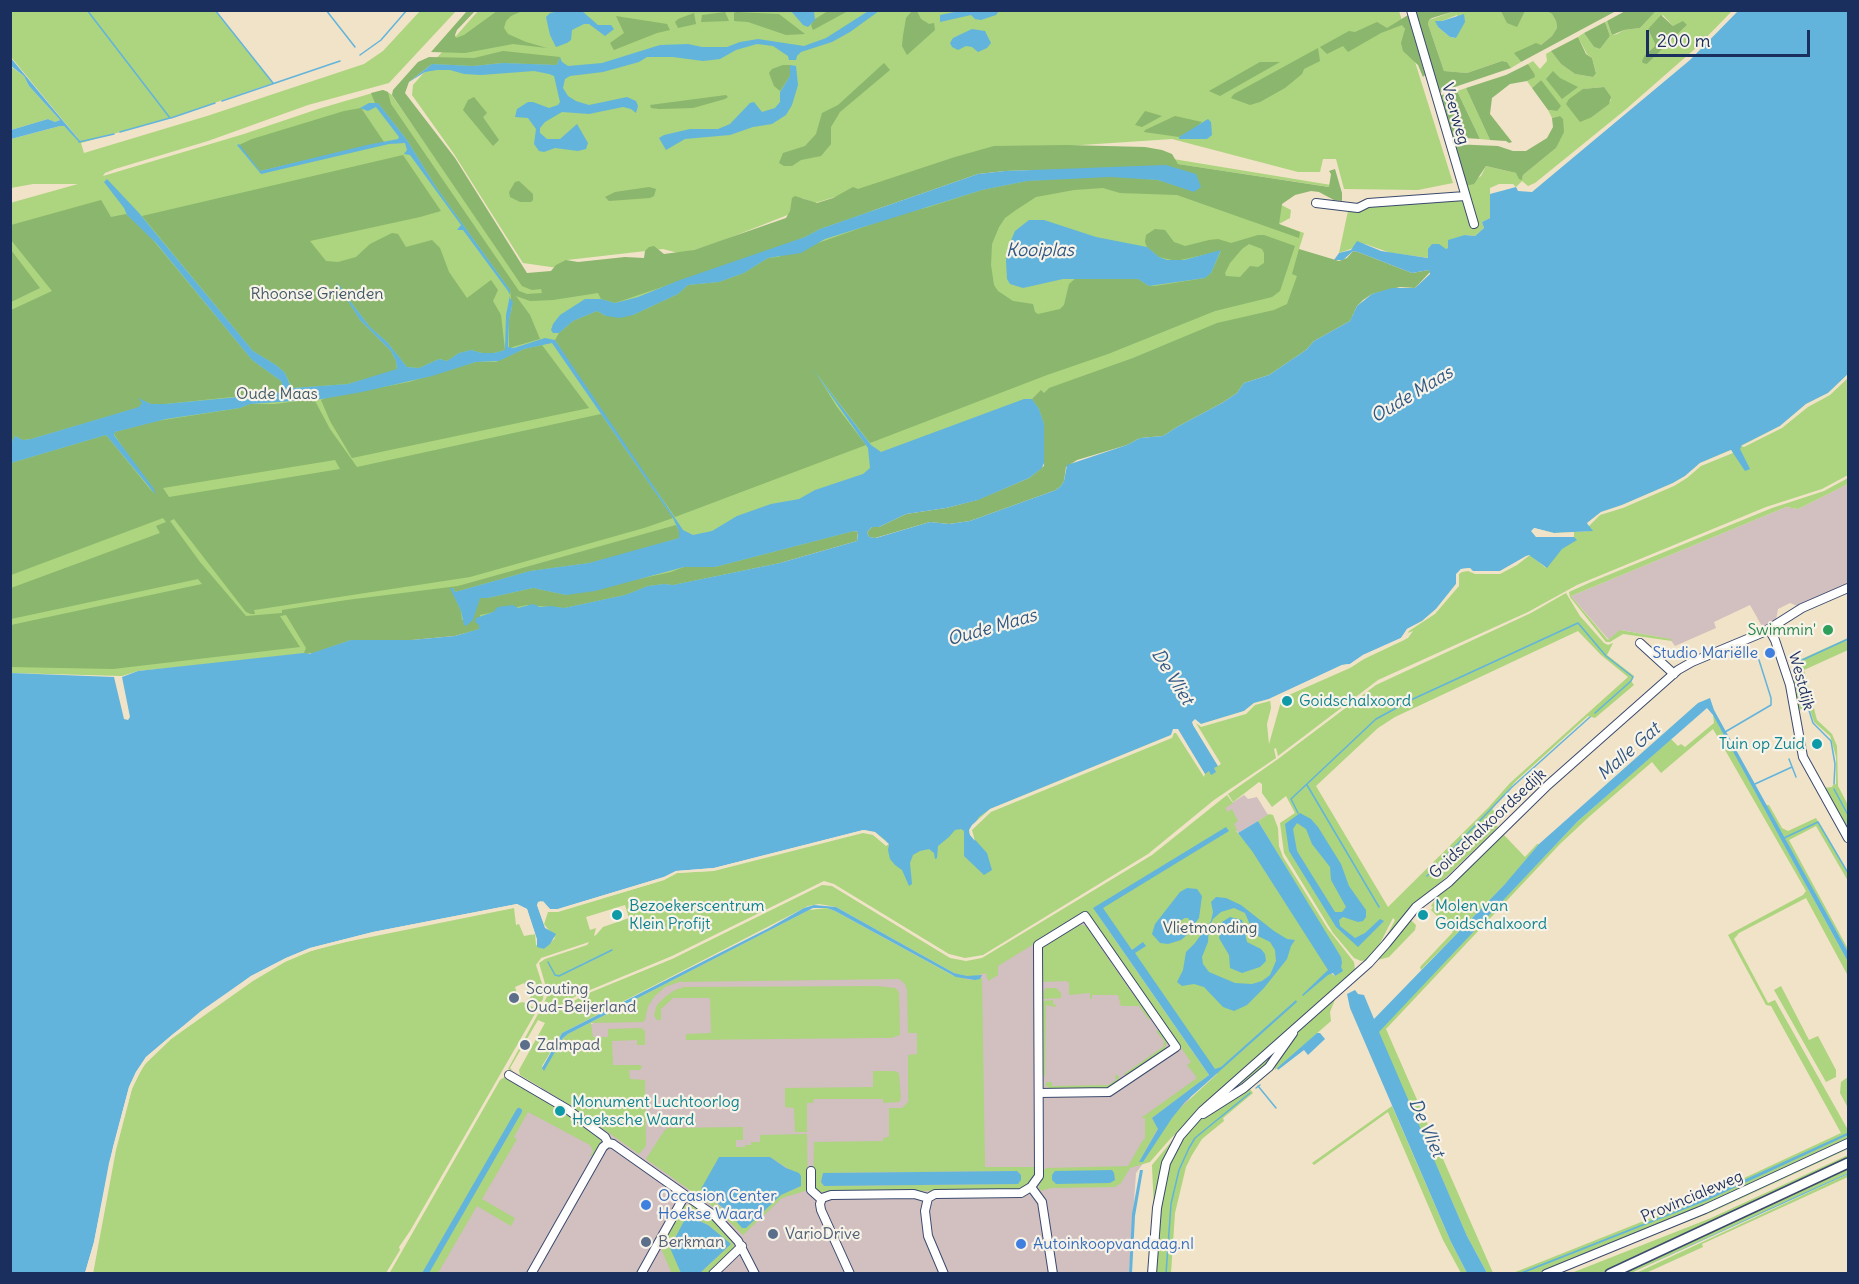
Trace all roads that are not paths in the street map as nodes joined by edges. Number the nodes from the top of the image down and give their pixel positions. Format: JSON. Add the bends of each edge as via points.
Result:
{"nodes":[{"id":1,"x":1411,"y":10,"type":"edge"},
{"id":2,"x":1465,"y":196,"type":"junction"},
{"id":3,"x":1316,"y":203,"type":"dead end"},
{"id":4,"x":1474,"y":224,"type":"dead end"},
{"id":5,"x":1848,"y":588,"type":"edge"},
{"id":6,"x":1834,"y":594,"type":"junction"},
{"id":7,"x":1848,"y":595,"type":"edge"},
{"id":8,"x":1769,"y":629,"type":"junction"},
{"id":9,"x":1640,"y":643,"type":"dead end"},
{"id":10,"x":1674,"y":674,"type":"junction"},
{"id":11,"x":1848,"y":838,"type":"edge"},
{"id":12,"x":1299,"y":1024,"type":"junction"},
{"id":13,"x":509,"y":1075,"type":"dead end"},
{"id":14,"x":1040,"y":1093,"type":"junction"},
{"id":15,"x":1196,"y":1117,"type":"junction"},
{"id":16,"x":608,"y":1143,"type":"junction"},
{"id":17,"x":1848,"y":1143,"type":"edge"},
{"id":18,"x":1848,"y":1163,"type":"edge"},
{"id":19,"x":811,"y":1171,"type":"dead end"},
{"id":20,"x":1031,"y":1187,"type":"junction"},
{"id":21,"x":685,"y":1195,"type":"junction"},
{"id":22,"x":928,"y":1198,"type":"junction"},
{"id":23,"x":821,"y":1199,"type":"junction"},
{"id":24,"x":742,"y":1246,"type":"junction"},
{"id":25,"x":531,"y":1274,"type":"edge"},
{"id":26,"x":640,"y":1274,"type":"edge"},
{"id":27,"x":713,"y":1274,"type":"edge"},
{"id":28,"x":755,"y":1274,"type":"edge"},
{"id":29,"x":850,"y":1274,"type":"edge"},
{"id":30,"x":944,"y":1274,"type":"edge"},
{"id":31,"x":1053,"y":1274,"type":"edge"},
{"id":32,"x":1152,"y":1274,"type":"edge"},
{"id":33,"x":1546,"y":1274,"type":"edge"},
{"id":34,"x":1610,"y":1274,"type":"edge"}],
"edges":[{"from":1,"to":2,"type":"street","name":"Veerweg"},
{"from":2,"to":3,"type":"street","via":[[1368,203],[1358,208]]},
{"from":2,"to":4,"type":"street","name":"Veerweg"},
{"from":5,"to":6,"type":"street","name":"Goidschalxoordsedijk"},
{"from":6,"to":7,"type":"street"},
{"from":6,"to":8,"type":"street","name":"Goidschalxoordsedijk","via":[[1795,611]]},
{"from":8,"to":10,"type":"street","name":"Goidschalxoordsedijk","via":[[1692,662]]},
{"from":8,"to":11,"type":"street","name":"Westdijk","via":[[1788,680],[1805,762]]},
{"from":9,"to":10,"type":"street"},
{"from":10,"to":12,"type":"street","name":"Goidschalxoordsedijk","via":[[1545,788],[1449,882],[1416,907],[1373,959]]},
{"from":12,"to":15,"type":"street","name":"Goidschalxoordsedijk"},
{"from":12,"to":15,"type":"street","name":"Goidschalxoordsedijk","via":[[1268,1068]]},
{"from":13,"to":16,"type":"street","via":[[567,1109]]},
{"from":14,"to":14,"type":"street","via":[[1109,1092],[1176,1047],[1086,916],[1038,945]]},
{"from":14,"to":20,"type":"street","via":[[1040,1172]]},
{"from":15,"to":32,"type":"street","name":"Goidschalxoordsedijk","via":[[1175,1143],[1166,1163],[1158,1201]]},
{"from":16,"to":21,"type":"street"},
{"from":16,"to":25,"type":"street"},
{"from":17,"to":33,"type":"street","name":"Provincialeweg","via":[[1705,1209]]},
{"from":18,"to":34,"type":"main road","name":"Provincialeweg"},
{"from":19,"to":23,"type":"street","via":[[811,1190]]},
{"from":20,"to":22,"type":"street","via":[[1019,1193],[935,1194]]},
{"from":20,"to":31,"type":"street","via":[[1041,1201]]},
{"from":21,"to":24,"type":"street","via":[[721,1221]]},
{"from":21,"to":26,"type":"street"},
{"from":22,"to":23,"type":"street","via":[[914,1194],[831,1195]]},
{"from":22,"to":30,"type":"street","via":[[928,1236]]},
{"from":23,"to":29,"type":"street","via":[[821,1210]]},
{"from":24,"to":27,"type":"street"},
{"from":24,"to":28,"type":"street"}]}
